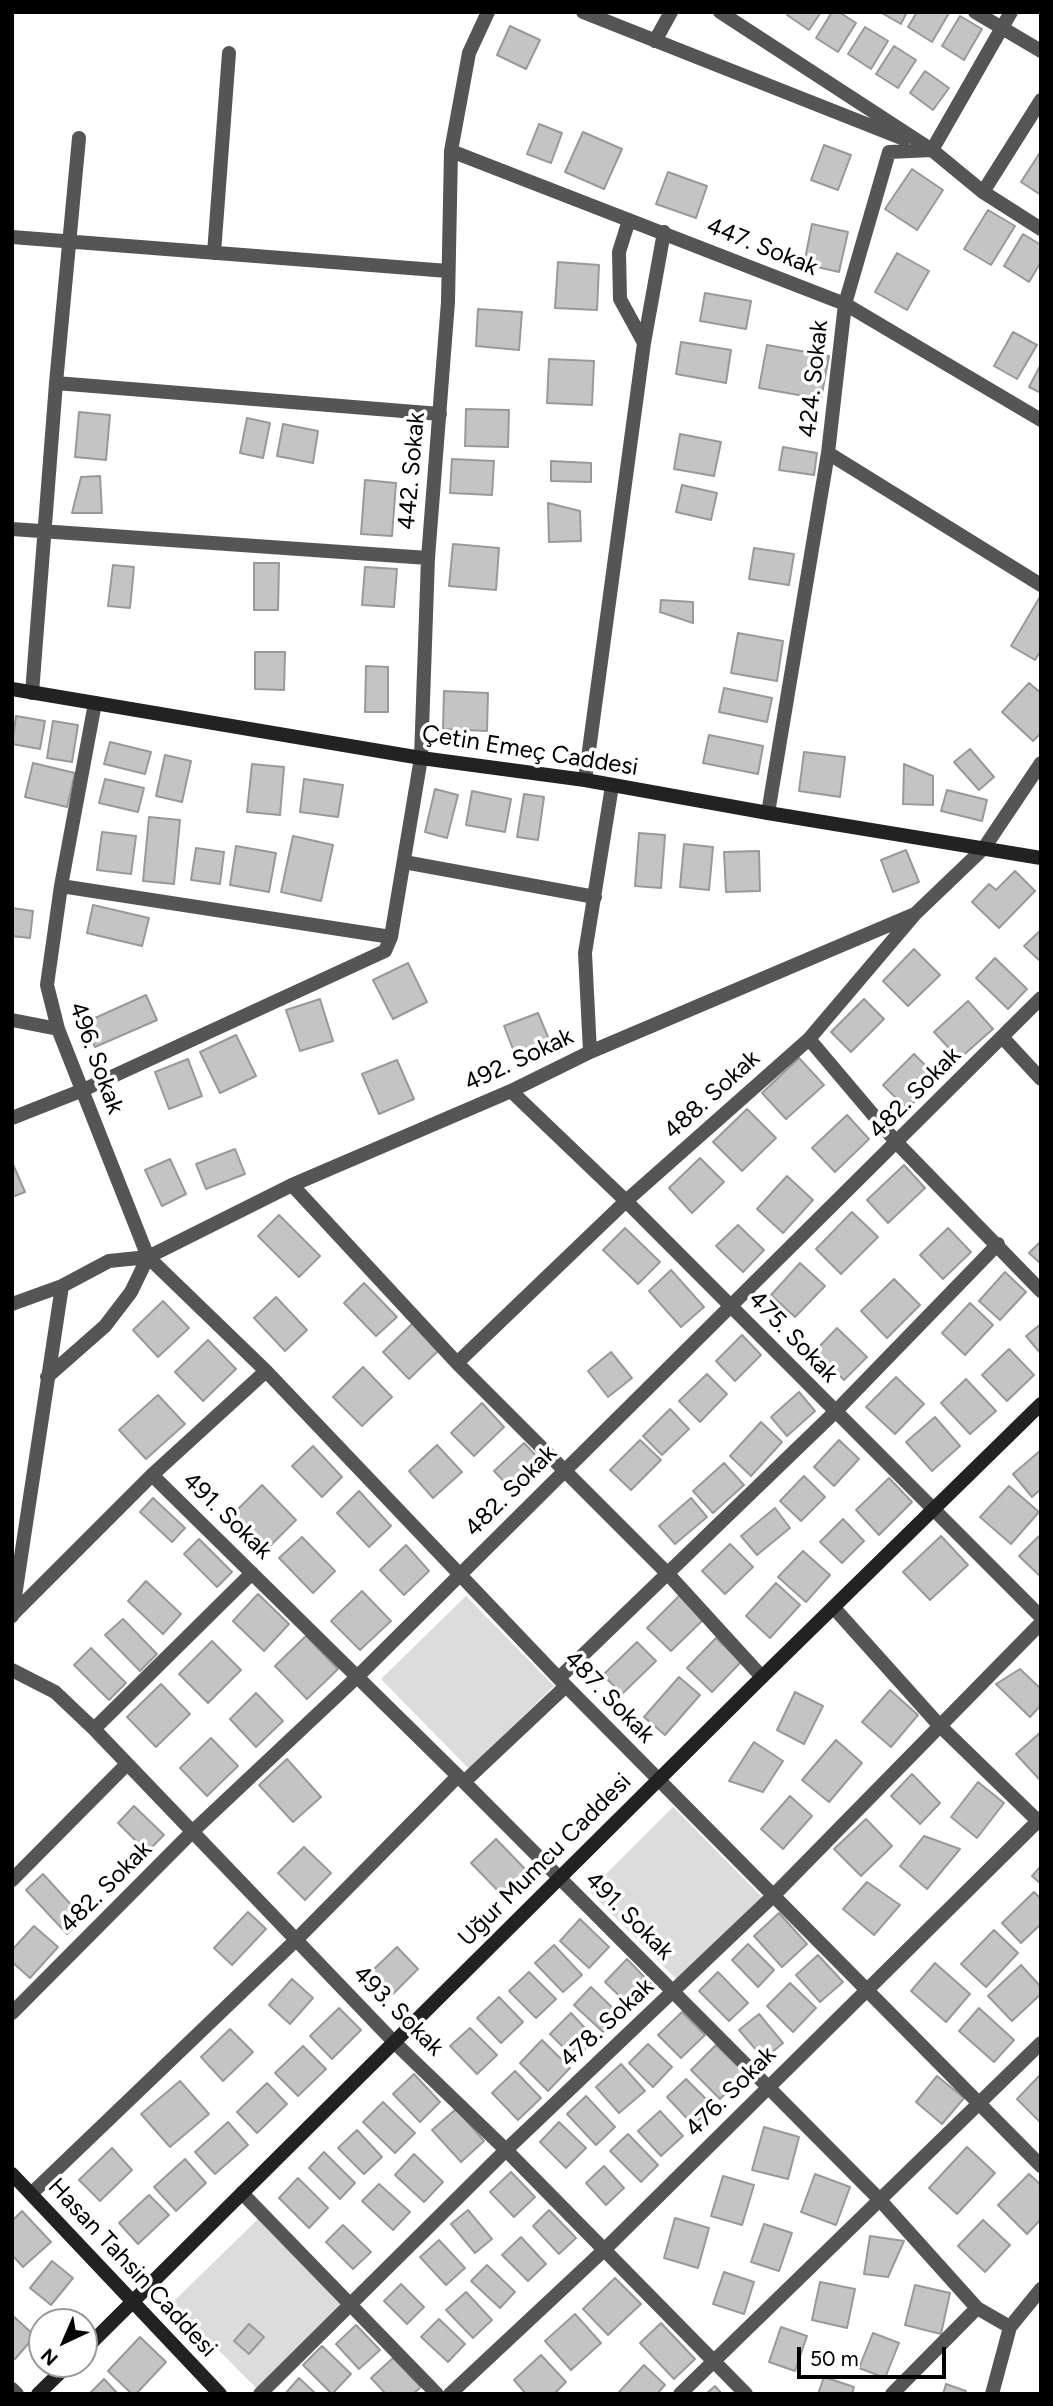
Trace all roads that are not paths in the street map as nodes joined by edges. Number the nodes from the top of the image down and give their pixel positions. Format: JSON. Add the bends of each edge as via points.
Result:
{"nodes":[{"id":1,"x":488,"y":12,"type":"edge"},
{"id":2,"x":583,"y":12,"type":"edge"},
{"id":3,"x":671,"y":12,"type":"edge"},
{"id":4,"x":720,"y":12,"type":"edge"},
{"id":5,"x":975,"y":12,"type":"edge"},
{"id":6,"x":1010,"y":12,"type":"edge"},
{"id":7,"x":1000,"y":28,"type":"junction"},
{"id":8,"x":655,"y":41,"type":"junction"},
{"id":9,"x":1041,"y":51,"type":"edge"},
{"id":10,"x":229,"y":52,"type":"dead end"},
{"id":11,"x":1041,"y":100,"type":"edge"},
{"id":12,"x":79,"y":138,"type":"dead end"},
{"id":13,"x":932,"y":150,"type":"junction"},
{"id":14,"x":451,"y":151,"type":"junction"},
{"id":15,"x":983,"y":192,"type":"junction"},
{"id":16,"x":629,"y":220,"type":"junction"},
{"id":17,"x":1041,"y":229,"type":"edge"},
{"id":18,"x":664,"y":232,"type":"junction"},
{"id":19,"x":12,"y":237,"type":"edge"},
{"id":20,"x":70,"y":242,"type":"junction"},
{"id":21,"x":214,"y":253,"type":"junction"},
{"id":22,"x":448,"y":271,"type":"junction"},
{"id":23,"x":845,"y":304,"type":"junction"},
{"id":24,"x":644,"y":344,"type":"junction"},
{"id":25,"x":56,"y":383,"type":"junction"},
{"id":26,"x":440,"y":414,"type":"junction"},
{"id":27,"x":1041,"y":420,"type":"edge"},
{"id":28,"x":828,"y":453,"type":"junction"},
{"id":29,"x":12,"y":529,"type":"edge"},
{"id":30,"x":45,"y":531,"type":"junction"},
{"id":31,"x":428,"y":558,"type":"junction"},
{"id":32,"x":1041,"y":585,"type":"edge"},
{"id":33,"x":12,"y":689,"type":"edge"},
{"id":34,"x":32,"y":692,"type":"junction"},
{"id":35,"x":94,"y":703,"type":"junction"},
{"id":36,"x":421,"y":758,"type":"junction"},
{"id":37,"x":1041,"y":763,"type":"edge"},
{"id":38,"x":585,"y":780,"type":"junction"},
{"id":39,"x":612,"y":786,"type":"junction"},
{"id":40,"x":768,"y":813,"type":"junction"},
{"id":41,"x":984,"y":848,"type":"junction"},
{"id":42,"x":1041,"y":858,"type":"edge"},
{"id":43,"x":404,"y":862,"type":"junction"},
{"id":44,"x":61,"y":886,"type":"junction"},
{"id":45,"x":595,"y":897,"type":"junction"},
{"id":46,"x":915,"y":914,"type":"junction"},
{"id":47,"x":391,"y":937,"type":"junction"},
{"id":48,"x":1041,"y":998,"type":"edge"},
{"id":49,"x":12,"y":1020,"type":"edge"},
{"id":50,"x":58,"y":1029,"type":"junction"},
{"id":51,"x":1003,"y":1038,"type":"junction"},
{"id":52,"x":809,"y":1039,"type":"junction"},
{"id":53,"x":590,"y":1052,"type":"junction"},
{"id":54,"x":1041,"y":1079,"type":"edge"},
{"id":55,"x":83,"y":1090,"type":"junction"},
{"id":56,"x":511,"y":1091,"type":"junction"},
{"id":57,"x":12,"y":1118,"type":"edge"},
{"id":58,"x":897,"y":1143,"type":"junction"},
{"id":59,"x":292,"y":1185,"type":"junction"},
{"id":60,"x":626,"y":1201,"type":"junction"},
{"id":61,"x":998,"y":1244,"type":"junction"},
{"id":62,"x":148,"y":1257,"type":"junction"},
{"id":63,"x":62,"y":1286,"type":"junction"},
{"id":64,"x":1041,"y":1291,"type":"edge"},
{"id":65,"x":12,"y":1304,"type":"edge"},
{"id":66,"x":731,"y":1306,"type":"junction"},
{"id":67,"x":457,"y":1363,"type":"junction"},
{"id":68,"x":266,"y":1371,"type":"junction"},
{"id":69,"x":47,"y":1377,"type":"junction"},
{"id":70,"x":1041,"y":1405,"type":"edge"},
{"id":71,"x":835,"y":1412,"type":"junction"},
{"id":72,"x":564,"y":1471,"type":"junction"},
{"id":73,"x":152,"y":1475,"type":"junction"},
{"id":74,"x":933,"y":1510,"type":"junction"},
{"id":75,"x":252,"y":1573,"type":"junction"},
{"id":76,"x":460,"y":1573,"type":"junction"},
{"id":77,"x":668,"y":1574,"type":"junction"},
{"id":78,"x":834,"y":1608,"type":"junction"},
{"id":79,"x":12,"y":1615,"type":"edge"},
{"id":80,"x":1041,"y":1620,"type":"edge"},
{"id":81,"x":12,"y":1670,"type":"edge"},
{"id":82,"x":357,"y":1677,"type":"junction"},
{"id":83,"x":762,"y":1677,"type":"junction"},
{"id":84,"x":562,"y":1682,"type":"junction"},
{"id":85,"x":939,"y":1725,"type":"junction"},
{"id":86,"x":94,"y":1729,"type":"junction"},
{"id":87,"x":127,"y":1764,"type":"junction"},
{"id":88,"x":461,"y":1779,"type":"junction"},
{"id":89,"x":658,"y":1780,"type":"junction"},
{"id":90,"x":1040,"y":1821,"type":"edge"},
{"id":91,"x":192,"y":1832,"type":"junction"},
{"id":92,"x":559,"y":1878,"type":"junction"},
{"id":93,"x":12,"y":1880,"type":"edge"},
{"id":94,"x":773,"y":1896,"type":"junction"},
{"id":95,"x":296,"y":1940,"type":"junction"},
{"id":96,"x":867,"y":1988,"type":"junction"},
{"id":97,"x":673,"y":1993,"type":"junction"},
{"id":98,"x":12,"y":2014,"type":"edge"},
{"id":99,"x":394,"y":2042,"type":"junction"},
{"id":100,"x":1041,"y":2042,"type":"edge"},
{"id":101,"x":768,"y":2087,"type":"junction"},
{"id":102,"x":980,"y":2104,"type":"junction"},
{"id":103,"x":506,"y":2150,"type":"junction"},
{"id":104,"x":1041,"y":2166,"type":"edge"},
{"id":105,"x":12,"y":2174,"type":"edge"},
{"id":106,"x":242,"y":2193,"type":"junction"},
{"id":107,"x":31,"y":2194,"type":"junction"},
{"id":108,"x":879,"y":2199,"type":"junction"},
{"id":109,"x":603,"y":2251,"type":"junction"},
{"id":110,"x":1041,"y":2289,"type":"edge"},
{"id":111,"x":134,"y":2302,"type":"junction"},
{"id":112,"x":351,"y":2305,"type":"junction"},
{"id":113,"x":977,"y":2308,"type":"junction"},
{"id":114,"x":1010,"y":2327,"type":"junction"},
{"id":115,"x":98,"y":2337,"type":"edge"},
{"id":116,"x":713,"y":2361,"type":"junction"},
{"id":117,"x":55,"y":2378,"type":"edge"},
{"id":118,"x":12,"y":2389,"type":"edge"},
{"id":119,"x":17,"y":2394,"type":"edge"},
{"id":120,"x":38,"y":2394,"type":"edge"},
{"id":121,"x":220,"y":2394,"type":"edge"},
{"id":122,"x":260,"y":2394,"type":"edge"},
{"id":123,"x":437,"y":2394,"type":"edge"},
{"id":124,"x":450,"y":2394,"type":"edge"},
{"id":125,"x":680,"y":2394,"type":"edge"},
{"id":126,"x":746,"y":2394,"type":"edge"},
{"id":127,"x":892,"y":2394,"type":"edge"},
{"id":128,"x":992,"y":2394,"type":"edge"}],
"edges":[{"from":1,"to":14,"type":"street","name":"442. Sokak","via":[[469,53]]},
{"from":2,"to":8,"type":"street"},
{"from":3,"to":8,"type":"street"},
{"from":4,"to":13,"type":"street"},
{"from":5,"to":7,"type":"street"},
{"from":6,"to":7,"type":"street"},
{"from":7,"to":9,"type":"street"},
{"from":7,"to":13,"type":"street"},
{"from":8,"to":13,"type":"street"},
{"from":10,"to":21,"type":"street"},
{"from":11,"to":15,"type":"street"},
{"from":12,"to":20,"type":"street"},
{"from":13,"to":15,"type":"street"},
{"from":13,"to":23,"type":"street","name":"424. Sokak","via":[[889,152]]},
{"from":14,"to":16,"type":"street","name":"447. Sokak"},
{"from":14,"to":22,"type":"street","name":"442. Sokak"},
{"from":15,"to":17,"type":"street"},
{"from":16,"to":18,"type":"street","name":"447. Sokak"},
{"from":16,"to":24,"type":"street","via":[[619,251],[620,299]]},
{"from":18,"to":23,"type":"street","name":"447. Sokak"},
{"from":18,"to":24,"type":"street"},
{"from":19,"to":20,"type":"street"},
{"from":20,"to":21,"type":"street"},
{"from":20,"to":25,"type":"street"},
{"from":21,"to":22,"type":"street"},
{"from":22,"to":26,"type":"street","name":"442. Sokak"},
{"from":23,"to":27,"type":"street","name":"447. Sokak"},
{"from":23,"to":28,"type":"street","name":"424. Sokak"},
{"from":24,"to":38,"type":"street"},
{"from":25,"to":26,"type":"street"},
{"from":25,"to":30,"type":"street"},
{"from":26,"to":31,"type":"street","name":"442. Sokak"},
{"from":28,"to":32,"type":"street"},
{"from":28,"to":40,"type":"street","name":"424. Sokak"},
{"from":29,"to":30,"type":"street"},
{"from":30,"to":31,"type":"street"},
{"from":30,"to":34,"type":"street"},
{"from":31,"to":36,"type":"street","name":"442. Sokak"},
{"from":33,"to":34,"type":"street","name":"Çetin Emeç Caddesi"},
{"from":34,"to":35,"type":"street","name":"Çetin Emeç Caddesi"},
{"from":35,"to":36,"type":"street","name":"Çetin Emeç Caddesi"},
{"from":35,"to":44,"type":"street","name":"496. Sokak"},
{"from":36,"to":38,"type":"street","name":"Çetin Emeç Caddesi"},
{"from":36,"to":43,"type":"street","name":"442. Sokak"},
{"from":37,"to":41,"type":"street","name":"488. Sokak"},
{"from":38,"to":39,"type":"street","name":"Çetin Emeç Caddesi"},
{"from":39,"to":40,"type":"street","name":"Çetin Emeç Caddesi"},
{"from":39,"to":45,"type":"street"},
{"from":40,"to":41,"type":"street","name":"Çetin Emeç Caddesi"},
{"from":41,"to":42,"type":"street","name":"Çetin Emeç Caddesi"},
{"from":41,"to":46,"type":"street","name":"488. Sokak"},
{"from":43,"to":45,"type":"street"},
{"from":43,"to":47,"type":"street","name":"442. Sokak"},
{"from":44,"to":47,"type":"street"},
{"from":44,"to":50,"type":"street","name":"496. Sokak","via":[[47,985]]},
{"from":45,"to":53,"type":"street","via":[[585,953]]},
{"from":46,"to":52,"type":"street","name":"488. Sokak"},
{"from":46,"to":53,"type":"street","name":"492. Sokak"},
{"from":47,"to":55,"type":"street","via":[[384,951]]},
{"from":48,"to":51,"type":"street","name":"482. Sokak"},
{"from":49,"to":50,"type":"street"},
{"from":50,"to":55,"type":"street","name":"496. Sokak"},
{"from":51,"to":54,"type":"street"},
{"from":51,"to":58,"type":"street","name":"482. Sokak"},
{"from":52,"to":58,"type":"street"},
{"from":52,"to":60,"type":"street","name":"488. Sokak"},
{"from":53,"to":56,"type":"street","name":"492. Sokak"},
{"from":55,"to":57,"type":"street"},
{"from":55,"to":62,"type":"street","name":"496. Sokak"},
{"from":56,"to":59,"type":"street","name":"492. Sokak"},
{"from":56,"to":60,"type":"street","name":"475. Sokak"},
{"from":58,"to":61,"type":"street"},
{"from":58,"to":66,"type":"street","name":"482. Sokak"},
{"from":59,"to":62,"type":"street","name":"492. Sokak"},
{"from":59,"to":67,"type":"street"},
{"from":60,"to":66,"type":"street","name":"475. Sokak"},
{"from":60,"to":67,"type":"street","name":"488. Sokak"},
{"from":61,"to":64,"type":"street"},
{"from":61,"to":71,"type":"street"},
{"from":62,"to":63,"type":"street","via":[[109,1261]]},
{"from":62,"to":68,"type":"street","name":"487. Sokak"},
{"from":62,"to":69,"type":"street","via":[[131,1292],[105,1326]]},
{"from":63,"to":65,"type":"street"},
{"from":63,"to":69,"type":"street"},
{"from":66,"to":71,"type":"street","name":"475. Sokak"},
{"from":66,"to":72,"type":"street","name":"482. Sokak"},
{"from":67,"to":72,"type":"street"},
{"from":68,"to":73,"type":"street"},
{"from":68,"to":76,"type":"street","name":"487. Sokak"},
{"from":69,"to":79,"type":"street"},
{"from":70,"to":74,"type":"street","name":"Uğur Mumcu Caddesi"},
{"from":71,"to":74,"type":"street","name":"475. Sokak"},
{"from":71,"to":77,"type":"street"},
{"from":72,"to":76,"type":"street","name":"482. Sokak"},
{"from":72,"to":77,"type":"street"},
{"from":73,"to":75,"type":"street","name":"491. Sokak"},
{"from":73,"to":79,"type":"street"},
{"from":74,"to":78,"type":"street","name":"Uğur Mumcu Caddesi"},
{"from":74,"to":80,"type":"street","name":"475. Sokak"},
{"from":75,"to":82,"type":"street","name":"491. Sokak"},
{"from":75,"to":86,"type":"street"},
{"from":76,"to":82,"type":"street","name":"482. Sokak"},
{"from":76,"to":84,"type":"street","name":"487. Sokak"},
{"from":77,"to":83,"type":"street"},
{"from":77,"to":84,"type":"street"},
{"from":78,"to":83,"type":"street","name":"Uğur Mumcu Caddesi"},
{"from":78,"to":85,"type":"street"},
{"from":80,"to":85,"type":"street","name":"478. Sokak"},
{"from":81,"to":86,"type":"street","name":"493. Sokak","via":[[55,1692]]},
{"from":82,"to":88,"type":"street","name":"491. Sokak"},
{"from":82,"to":91,"type":"street","name":"482. Sokak"},
{"from":83,"to":89,"type":"street","name":"Uğur Mumcu Caddesi"},
{"from":84,"to":88,"type":"street"},
{"from":84,"to":89,"type":"street","name":"487. Sokak"},
{"from":85,"to":90,"type":"street"},
{"from":85,"to":94,"type":"street","name":"478. Sokak"},
{"from":86,"to":87,"type":"street","name":"493. Sokak"},
{"from":87,"to":91,"type":"street","name":"493. Sokak"},
{"from":87,"to":93,"type":"street"},
{"from":88,"to":92,"type":"street","name":"491. Sokak"},
{"from":88,"to":95,"type":"street"},
{"from":89,"to":92,"type":"street","name":"Uğur Mumcu Caddesi"},
{"from":89,"to":94,"type":"street","name":"487. Sokak"},
{"from":90,"to":96,"type":"street","name":"476. Sokak"},
{"from":91,"to":95,"type":"street","name":"493. Sokak"},
{"from":91,"to":98,"type":"street","name":"482. Sokak"},
{"from":92,"to":97,"type":"street","name":"491. Sokak"},
{"from":92,"to":99,"type":"street","name":"Uğur Mumcu Caddesi"},
{"from":94,"to":96,"type":"street","name":"487. Sokak"},
{"from":94,"to":97,"type":"street","name":"478. Sokak"},
{"from":95,"to":99,"type":"street","name":"493. Sokak"},
{"from":95,"to":107,"type":"street"},
{"from":96,"to":101,"type":"street","name":"476. Sokak"},
{"from":96,"to":102,"type":"street","name":"487. Sokak"},
{"from":97,"to":101,"type":"street","name":"491. Sokak"},
{"from":97,"to":103,"type":"street","name":"478. Sokak"},
{"from":99,"to":103,"type":"street","name":"493. Sokak"},
{"from":99,"to":106,"type":"street","name":"Uğur Mumcu Caddesi"},
{"from":100,"to":102,"type":"street"},
{"from":101,"to":108,"type":"street","name":"491. Sokak"},
{"from":101,"to":109,"type":"street","name":"476. Sokak"},
{"from":102,"to":104,"type":"street","name":"487. Sokak"},
{"from":102,"to":108,"type":"street"},
{"from":103,"to":109,"type":"street","name":"493. Sokak"},
{"from":103,"to":112,"type":"street","name":"478. Sokak"},
{"from":105,"to":107,"type":"street","name":"Hasan Tahsin Caddesi"},
{"from":106,"to":111,"type":"street","name":"Uğur Mumcu Caddesi"},
{"from":106,"to":112,"type":"street"},
{"from":107,"to":111,"type":"street","name":"Hasan Tahsin Caddesi"},
{"from":108,"to":113,"type":"street","name":"491. Sokak"},
{"from":108,"to":116,"type":"street"},
{"from":109,"to":116,"type":"street","name":"493. Sokak"},
{"from":109,"to":124,"type":"street","name":"476. Sokak"},
{"from":110,"to":114,"type":"street"},
{"from":111,"to":115,"type":"street","name":"Uğur Mumcu Caddesi"},
{"from":111,"to":121,"type":"street","name":"Hasan Tahsin Caddesi"},
{"from":112,"to":122,"type":"street","name":"478. Sokak"},
{"from":112,"to":123,"type":"street"},
{"from":113,"to":114,"type":"street","name":"491. Sokak"},
{"from":113,"to":127,"type":"street"},
{"from":114,"to":128,"type":"street"},
{"from":116,"to":125,"type":"street"},
{"from":116,"to":126,"type":"street","name":"493. Sokak"},
{"from":117,"to":120,"type":"street"},
{"from":118,"to":119,"type":"street"}]}
